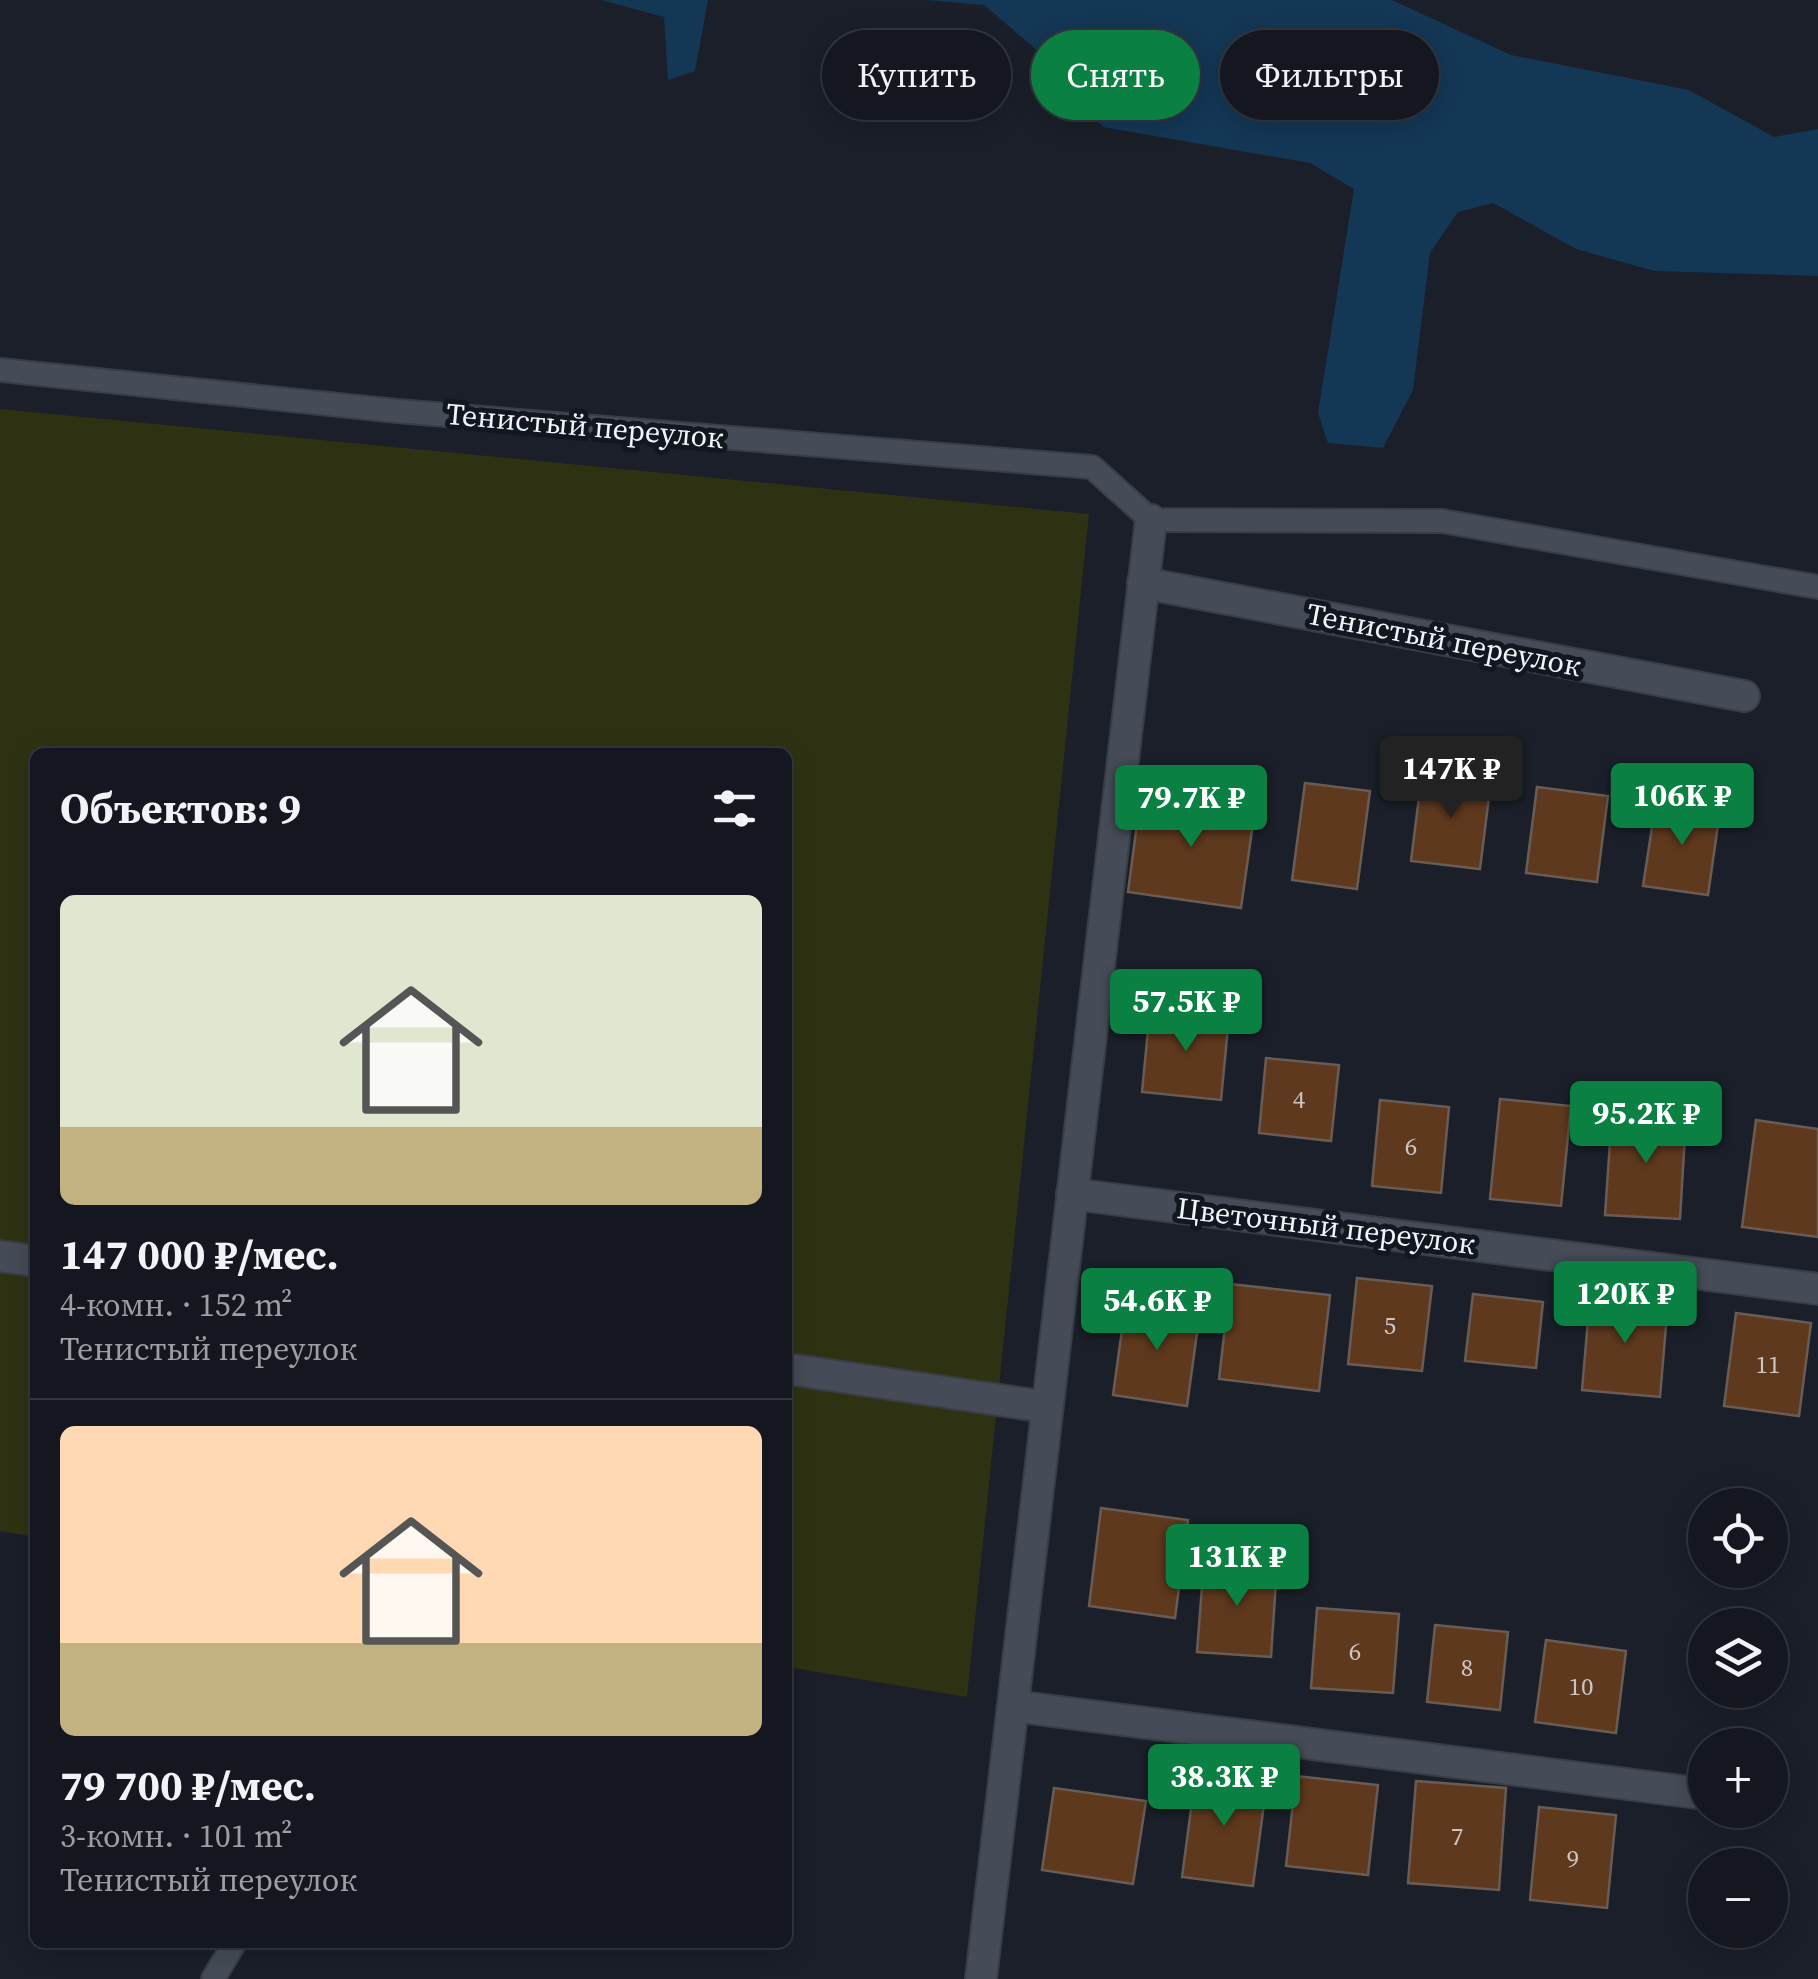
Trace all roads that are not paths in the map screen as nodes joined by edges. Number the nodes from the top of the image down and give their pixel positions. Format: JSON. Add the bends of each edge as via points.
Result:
{"nodes":[{"id":1,"x":0,"y":370,"type":"edge"},
{"id":2,"x":1151,"y":520,"type":"junction"},
{"id":3,"x":1143,"y":583,"type":"junction"},
{"id":4,"x":1818,"y":587,"type":"edge"},
{"id":5,"x":1744,"y":696,"type":"dead end"},
{"id":6,"x":1072,"y":1194,"type":"junction"},
{"id":7,"x":0,"y":1256,"type":"edge"},
{"id":8,"x":30,"y":1260,"type":"edge"},
{"id":9,"x":1818,"y":1288,"type":"edge"},
{"id":10,"x":792,"y":1370,"type":"edge"},
{"id":11,"x":1047,"y":1406,"type":"junction"},
{"id":12,"x":1013,"y":1706,"type":"junction"},
{"id":13,"x":1688,"y":1792,"type":"edge"},
{"id":14,"x":232,"y":1948,"type":"edge"},
{"id":15,"x":213,"y":1979,"type":"edge"},
{"id":16,"x":981,"y":1979,"type":"edge"}],
"edges":[{"from":1,"to":2,"type":"lane","name":"Тенистый переулок","via":[[397,411],[1092,467]]},
{"from":2,"to":3,"type":"street"},
{"from":2,"to":4,"type":"lane","via":[[1442,521]]},
{"from":3,"to":5,"type":"street","name":"Тенистый переулок"},
{"from":3,"to":6,"type":"street"},
{"from":6,"to":9,"type":"street","name":"Цветочный переулок"},
{"from":6,"to":11,"type":"street"},
{"from":7,"to":8,"type":"street"},
{"from":10,"to":11,"type":"street"},
{"from":11,"to":12,"type":"street"},
{"from":12,"to":13,"type":"street"},
{"from":12,"to":16,"type":"street"},
{"from":14,"to":15,"type":"lane"}]}
